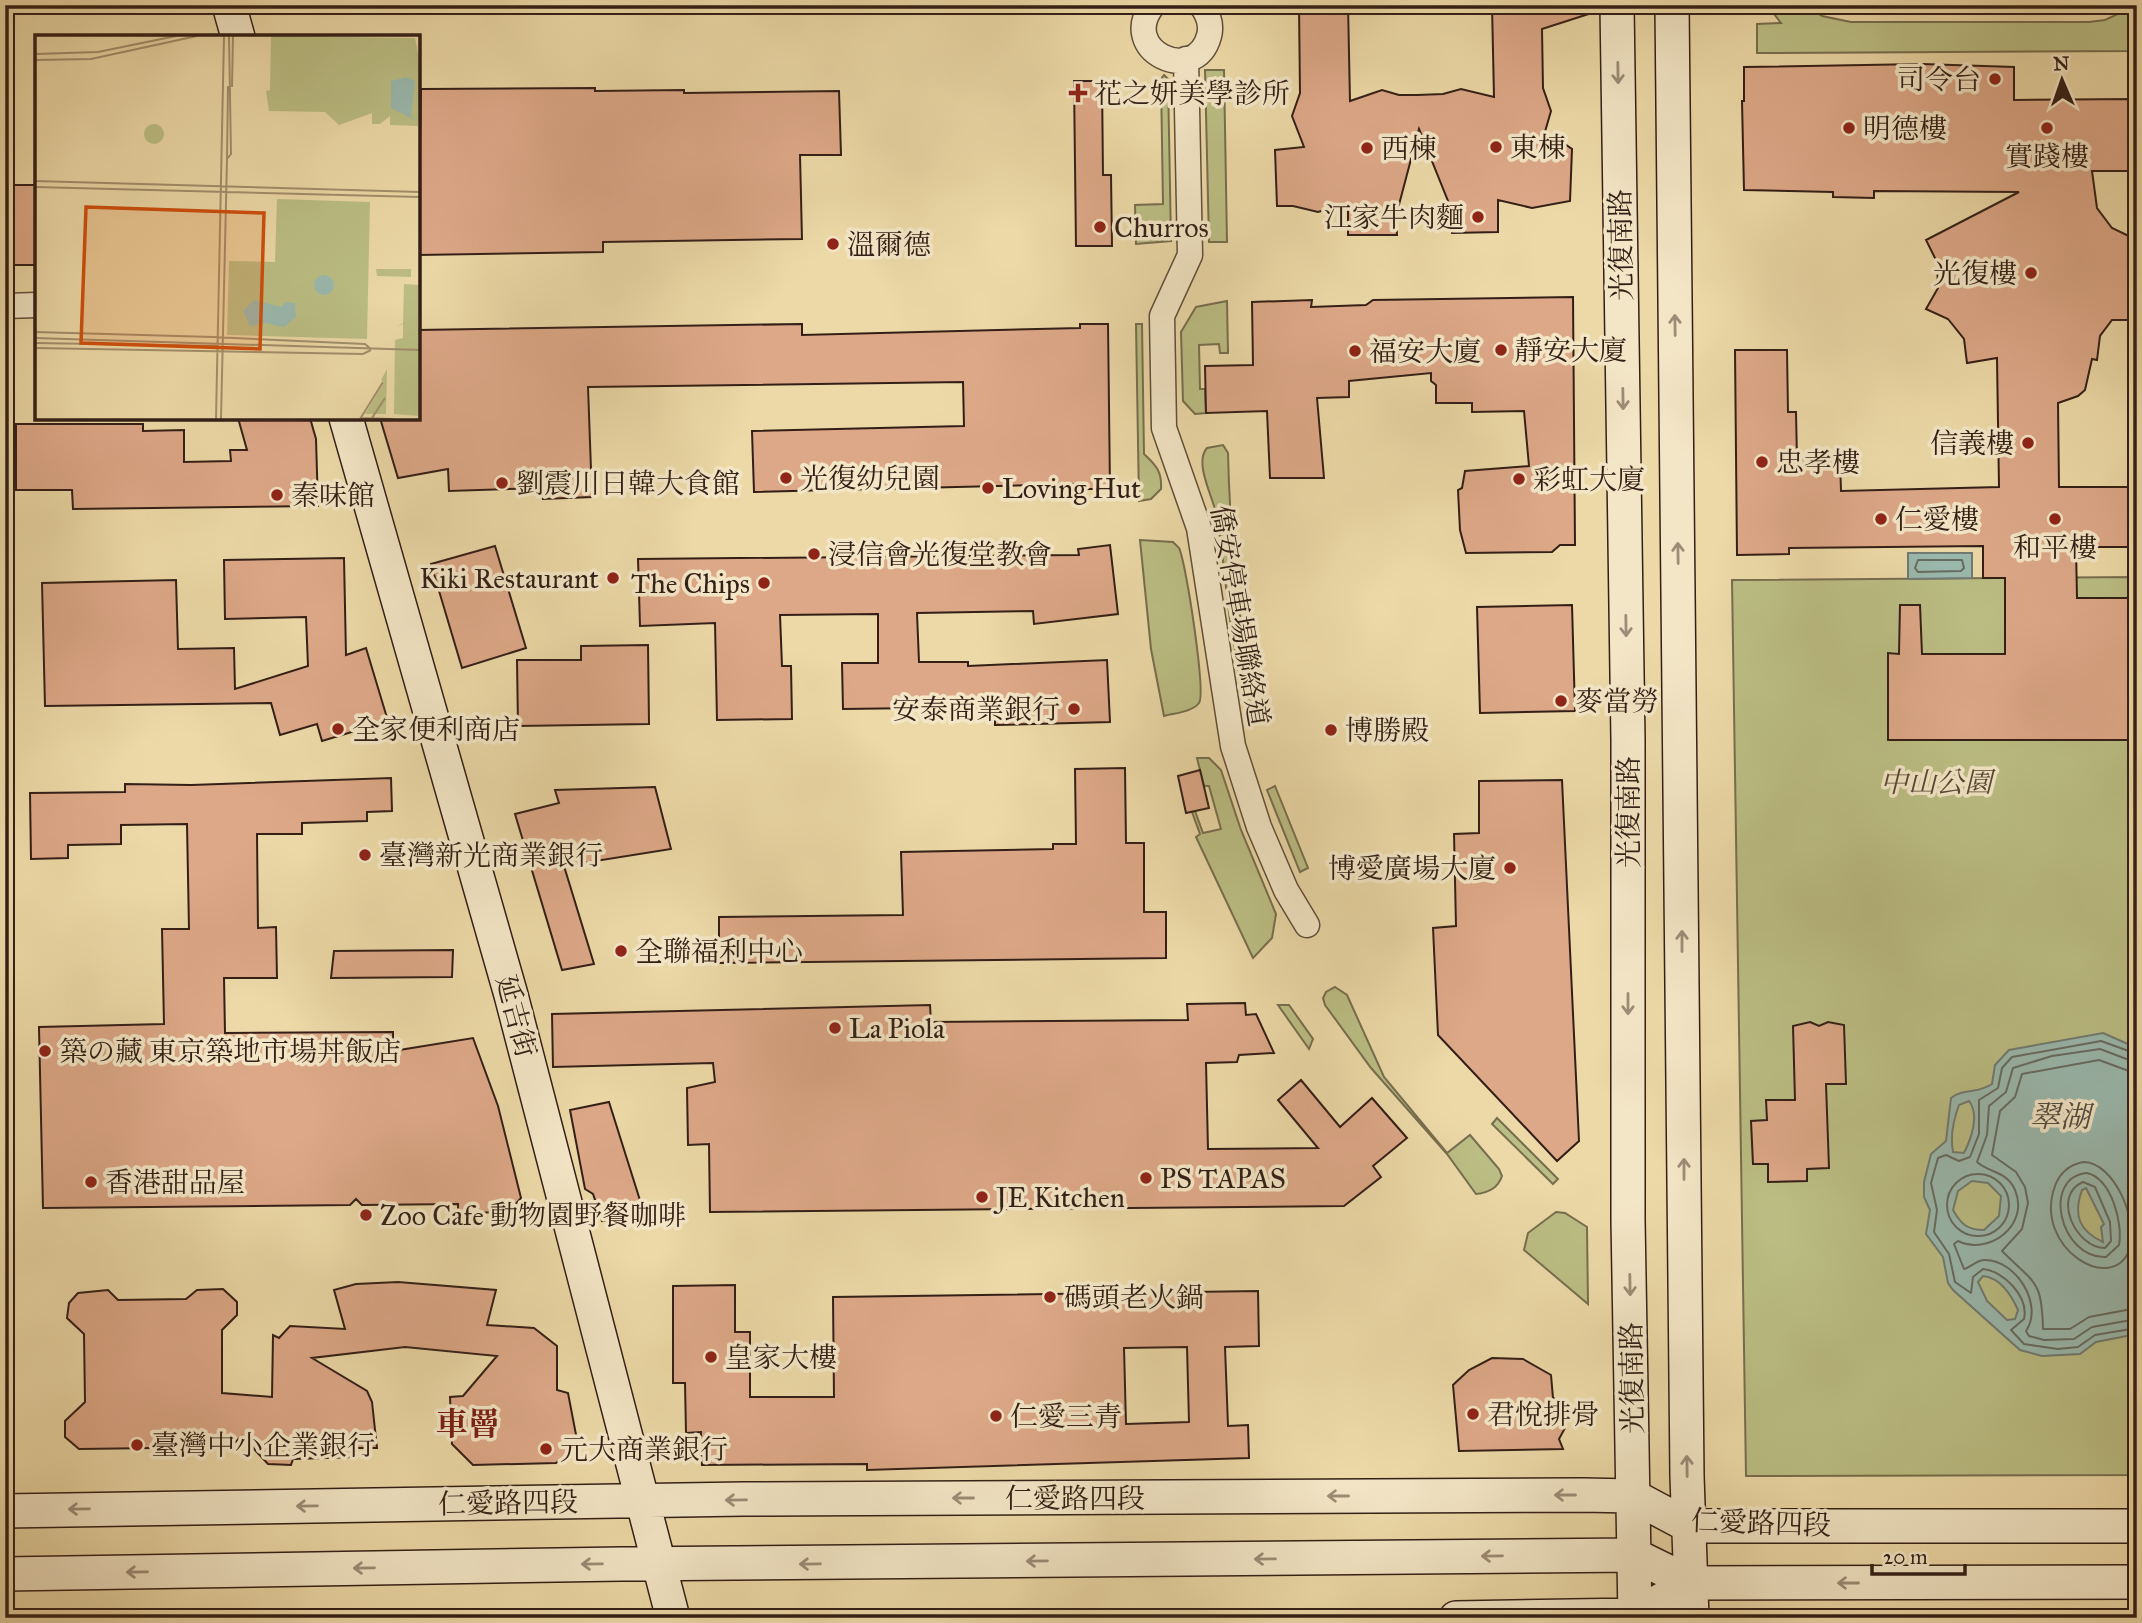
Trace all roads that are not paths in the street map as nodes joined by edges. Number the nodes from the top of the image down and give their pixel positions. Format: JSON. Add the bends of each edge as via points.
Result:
{"nodes":[{"id":1,"x":229,"y":5,"type":"edge"},
{"id":2,"x":1617,"y":5,"type":"edge"},
{"id":3,"x":1672,"y":5,"type":"edge"},
{"id":4,"x":1145,"y":11,"type":"edge"},
{"id":5,"x":1208,"y":11,"type":"edge"},
{"id":6,"x":237,"y":35,"type":"edge"},
{"id":7,"x":1186,"y":59,"type":"junction"},
{"id":8,"x":35,"y":305,"type":"edge"},
{"id":9,"x":5,"y":306,"type":"edge"},
{"id":10,"x":347,"y":420,"type":"edge"},
{"id":11,"x":1307,"y":925,"type":"dead end"},
{"id":12,"x":1633,"y":1496,"type":"junction"},
{"id":13,"x":644,"y":1501,"type":"junction"},
{"id":14,"x":5,"y":1511,"type":"edge"},
{"id":15,"x":1689,"y":1526,"type":"junction"},
{"id":16,"x":2137,"y":1526,"type":"edge"},
{"id":17,"x":1634,"y":1555,"type":"junction"},
{"id":18,"x":660,"y":1564,"type":"junction"},
{"id":19,"x":5,"y":1574,"type":"edge"},
{"id":20,"x":2137,"y":1582,"type":"edge"},
{"id":21,"x":1691,"y":1583,"type":"junction"},
{"id":22,"x":1635,"y":1616,"type":"edge"},
{"id":23,"x":673,"y":1618,"type":"edge"},
{"id":24,"x":1455,"y":1618,"type":"edge"},
{"id":25,"x":1692,"y":1618,"type":"edge"}],
"edges":[{"from":1,"to":6,"type":"main road"},
{"from":2,"to":12,"type":"main road","name":"光復南路","one_way":true},
{"from":15,"to":3,"type":"main road","name":"光復南路","one_way":true},
{"from":4,"to":7,"type":"street","via":[[1144,34],[1156,54],[1166,60]]},
{"from":5,"to":7,"type":"street","via":[[1206,43]]},
{"from":7,"to":11,"type":"street","name":"僑安停車場聯絡道","via":[[1190,255],[1163,316],[1164,428],[1199,528],[1233,746],[1259,827]]},
{"from":8,"to":9,"type":"street"},
{"from":10,"to":13,"type":"main road","name":"延吉街","via":[[511,995]]},
{"from":12,"to":13,"type":"main road","name":"仁愛路四段","one_way":true},
{"from":12,"to":15,"type":"main road","name":"仁愛路四段"},
{"from":12,"to":17,"type":"main road","name":"光復南路"},
{"from":13,"to":14,"type":"main road","name":"仁愛路四段","one_way":true},
{"from":13,"to":18,"type":"main road","name":"延吉街"},
{"from":15,"to":16,"type":"main road","name":"仁愛路四段"},
{"from":15,"to":21,"type":"main road","name":"光復南路"},
{"from":17,"to":18,"type":"main road","name":"仁愛路四段","one_way":true},
{"from":17,"to":21,"type":"main road","name":"仁愛路四段"},
{"from":17,"to":22,"type":"main road","name":"光復南路"},
{"from":18,"to":19,"type":"main road","name":"仁愛路四段","one_way":true},
{"from":18,"to":23,"type":"main road","name":"延吉街"},
{"from":20,"to":21,"type":"main road","name":"仁愛路四段","one_way":true},
{"from":21,"to":22,"type":"main road","name":"仁愛路四段"},
{"from":21,"to":25,"type":"main road","name":"光復南路"},
{"from":22,"to":24,"type":"main road","name":"仁愛路四段"}]}
